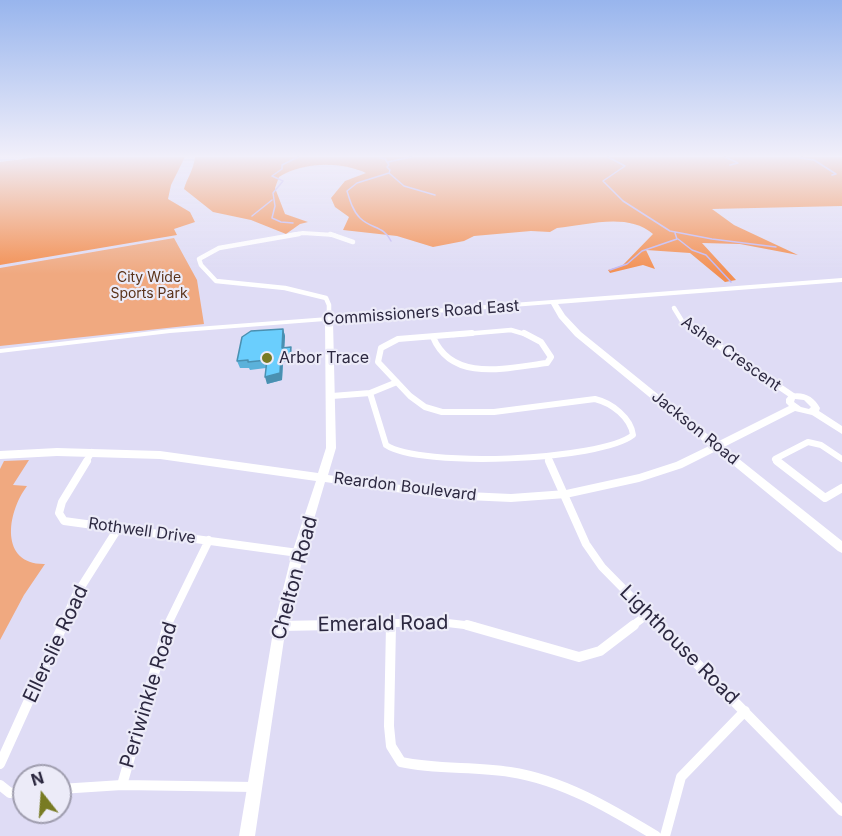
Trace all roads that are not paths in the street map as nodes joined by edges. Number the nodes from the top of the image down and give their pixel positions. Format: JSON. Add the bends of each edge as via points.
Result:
{"nodes":[{"id":1,"x":353,"y":242,"type":"dead end"},
{"id":2,"x":842,"y":280,"type":"edge"},
{"id":3,"x":554,"y":303,"type":"junction"},
{"id":4,"x":674,"y":308,"type":"dead end"},
{"id":5,"x":329,"y":320,"type":"junction"},
{"id":6,"x":434,"y":337,"type":"junction"},
{"id":7,"x":0,"y":351,"type":"edge"},
{"id":8,"x":397,"y":382,"type":"junction"},
{"id":9,"x":370,"y":393,"type":"junction"},
{"id":10,"x":332,"y":396,"type":"junction"},
{"id":11,"x":792,"y":396,"type":"junction"},
{"id":12,"x":795,"y":407,"type":"junction"},
{"id":13,"x":813,"y":411,"type":"junction"},
{"id":14,"x":842,"y":431,"type":"edge"},
{"id":15,"x":718,"y":446,"type":"junction"},
{"id":16,"x":93,"y":452,"type":"junction"},
{"id":17,"x":0,"y":455,"type":"edge"},
{"id":18,"x":548,"y":458,"type":"junction"},
{"id":19,"x":842,"y":459,"type":"edge"},
{"id":20,"x":323,"y":477,"type":"junction"},
{"id":21,"x":842,"y":488,"type":"edge"},
{"id":22,"x":566,"y":495,"type":"junction"},
{"id":23,"x":119,"y":527,"type":"junction"},
{"id":24,"x":209,"y":540,"type":"junction"},
{"id":25,"x":842,"y":548,"type":"edge"},
{"id":26,"x":298,"y":553,"type":"junction"},
{"id":27,"x":648,"y":614,"type":"junction"},
{"id":28,"x":392,"y":624,"type":"junction"},
{"id":29,"x":280,"y":626,"type":"junction"},
{"id":30,"x":745,"y":711,"type":"junction"},
{"id":31,"x":0,"y":764,"type":"edge"},
{"id":32,"x":122,"y":784,"type":"junction"},
{"id":33,"x":254,"y":787,"type":"junction"},
{"id":34,"x":72,"y":788,"type":"edge"},
{"id":35,"x":842,"y":812,"type":"edge"},
{"id":36,"x":247,"y":836,"type":"edge"},
{"id":37,"x":656,"y":836,"type":"edge"},
{"id":38,"x":665,"y":836,"type":"edge"}],
"edges":[{"from":1,"to":5,"type":"street","via":[[328,233],[303,233],[219,248],[199,259],[216,281],[277,285],[326,298]]},
{"from":2,"to":3,"type":"main road","name":"Commissioners Road East"},
{"from":3,"to":5,"type":"main road","name":"Commissioners Road East"},
{"from":3,"to":15,"type":"main road","name":"Jackson Road","via":[[578,334]]},
{"from":4,"to":11,"type":"street","name":"Asher Crescent","via":[[682,321]]},
{"from":5,"to":7,"type":"main road","name":"Commissioners Road East"},
{"from":5,"to":10,"type":"main road","name":"Chelton Road"},
{"from":6,"to":6,"type":"street","via":[[524,332],[534,336],[551,357],[547,363],[477,369],[445,358]]},
{"from":6,"to":8,"type":"street","via":[[398,339],[381,348],[378,362]]},
{"from":8,"to":9,"type":"street"},
{"from":8,"to":18,"type":"street","via":[[427,407],[452,414],[595,399],[611,406],[633,429],[631,438]]},
{"from":9,"to":10,"type":"street"},
{"from":9,"to":18,"type":"street","via":[[381,439],[399,451],[490,461]]},
{"from":10,"to":20,"type":"main road","name":"Chelton Road","via":[[331,448]]},
{"from":11,"to":12,"type":"main road","via":[[789,401]]},
{"from":11,"to":13,"type":"main road","via":[[810,400],[816,406]]},
{"from":12,"to":13,"type":"main road"},
{"from":12,"to":15,"type":"main road","name":"Reardon Boulevard"},
{"from":13,"to":14,"type":"main road"},
{"from":15,"to":22,"type":"main road","name":"Reardon Boulevard","via":[[639,478]]},
{"from":15,"to":25,"type":"main road","name":"Jackson Road"},
{"from":16,"to":17,"type":"main road","name":"Reardon Boulevard"},
{"from":16,"to":20,"type":"main road","name":"Reardon Boulevard","via":[[160,454]]},
{"from":16,"to":23,"type":"street","name":"Rothwell Drive","via":[[59,513],[64,521]]},
{"from":18,"to":22,"type":"street","name":"Lighthouse Road"},
{"from":19,"to":21,"type":"street","via":[[821,445],[808,442],[775,459],[825,498]]},
{"from":20,"to":22,"type":"main road","name":"Reardon Boulevard","via":[[445,495]]},
{"from":20,"to":26,"type":"main road","name":"Chelton Road"},
{"from":22,"to":27,"type":"street","name":"Lighthouse Road","via":[[586,544],[602,567]]},
{"from":23,"to":24,"type":"street","name":"Rothwell Drive"},
{"from":23,"to":31,"type":"street","name":"Ellerslie Road","via":[[76,595]]},
{"from":24,"to":26,"type":"street","name":"Rothwell Drive"},
{"from":24,"to":32,"type":"street","name":"Periwinkle Road","via":[[166,628]]},
{"from":26,"to":29,"type":"main road","name":"Chelton Road"},
{"from":27,"to":28,"type":"street","name":"Emerald Road","via":[[600,651],[579,657],[461,623]]},
{"from":27,"to":30,"type":"street","name":"Lighthouse Road"},
{"from":28,"to":29,"type":"street","name":"Emerald Road"},
{"from":28,"to":37,"type":"street","via":[[389,726],[391,746],[401,762],[420,768],[512,772],[551,783]]},
{"from":29,"to":33,"type":"main road","name":"Chelton Road"},
{"from":30,"to":35,"type":"street","name":"Lighthouse Road"},
{"from":30,"to":38,"type":"street","via":[[681,777]]},
{"from":32,"to":33,"type":"street"},
{"from":32,"to":34,"type":"street"},
{"from":33,"to":36,"type":"main road","name":"Chelton Road"}]}
